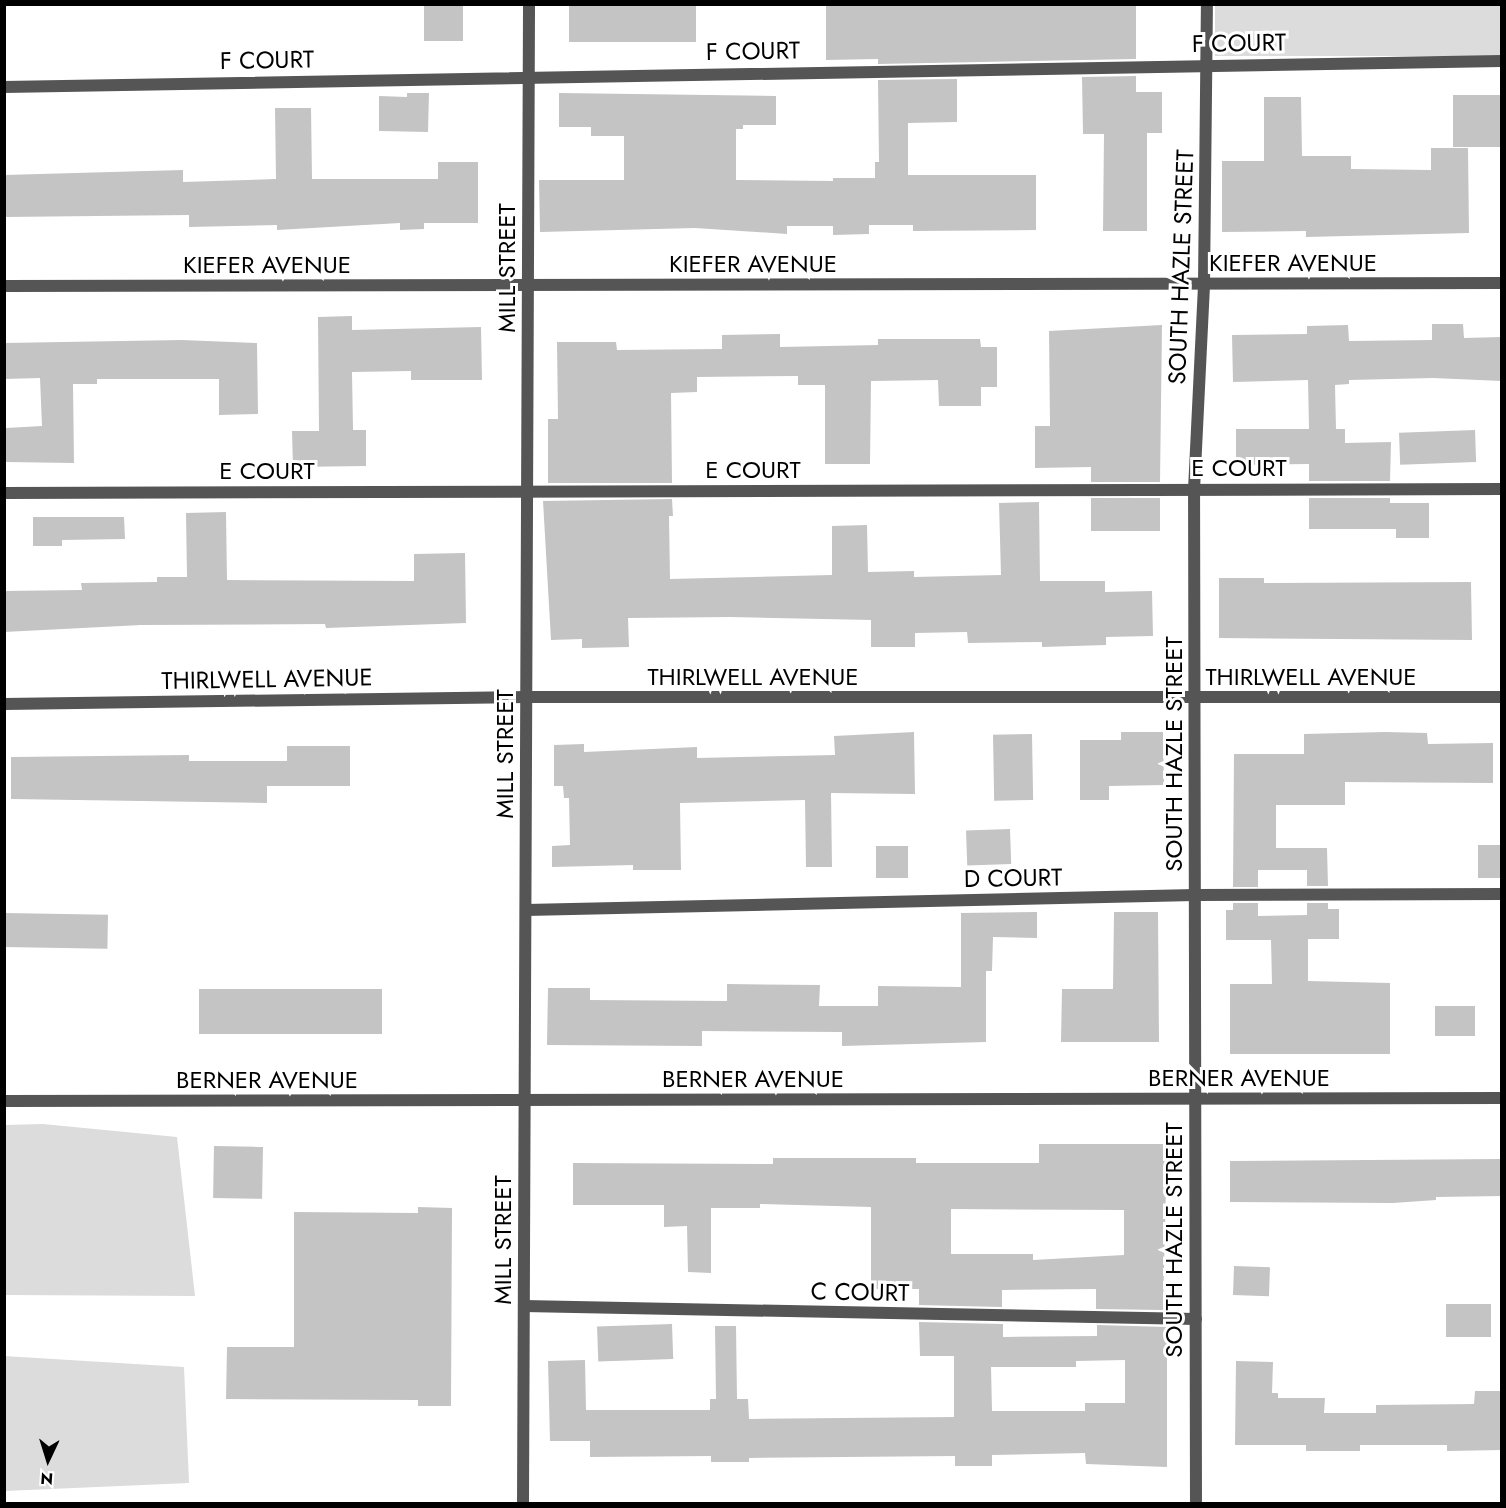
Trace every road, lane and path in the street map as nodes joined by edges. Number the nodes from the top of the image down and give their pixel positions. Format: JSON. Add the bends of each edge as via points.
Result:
{"nodes":[{"id":1,"x":529,"y":4,"type":"edge"},
{"id":2,"x":1206,"y":4,"type":"edge"},
{"id":3,"x":1502,"y":61,"type":"edge"},
{"id":4,"x":1207,"y":65,"type":"junction"},
{"id":5,"x":528,"y":75,"type":"junction"},
{"id":6,"x":4,"y":87,"type":"edge"},
{"id":7,"x":1502,"y":283,"type":"edge"},
{"id":8,"x":1204,"y":284,"type":"junction"},
{"id":9,"x":528,"y":285,"type":"junction"},
{"id":10,"x":4,"y":286,"type":"edge"},
{"id":11,"x":1502,"y":489,"type":"edge"},
{"id":12,"x":1194,"y":490,"type":"junction"},
{"id":13,"x":527,"y":492,"type":"junction"},
{"id":14,"x":4,"y":493,"type":"edge"},
{"id":15,"x":526,"y":697,"type":"junction"},
{"id":16,"x":1502,"y":697,"type":"edge"},
{"id":17,"x":1195,"y":699,"type":"junction"},
{"id":18,"x":4,"y":704,"type":"edge"},
{"id":19,"x":1502,"y":894,"type":"edge"},
{"id":20,"x":1195,"y":895,"type":"junction"},
{"id":21,"x":525,"y":910,"type":"junction"},
{"id":22,"x":1502,"y":1098,"type":"edge"},
{"id":23,"x":1195,"y":1099,"type":"junction"},
{"id":24,"x":4,"y":1101,"type":"edge"},
{"id":25,"x":525,"y":1101,"type":"junction"},
{"id":26,"x":524,"y":1306,"type":"junction"},
{"id":27,"x":1196,"y":1319,"type":"junction"},
{"id":28,"x":523,"y":1503,"type":"edge"},
{"id":29,"x":1196,"y":1503,"type":"edge"}],
"edges":[{"from":1,"to":5,"type":"street","name":"MILL STREET"},
{"from":2,"to":4,"type":"street","name":"SOUTH HAZLE STREET"},
{"from":3,"to":4,"type":"street","name":"F COURT"},
{"from":4,"to":5,"type":"street","name":"F COURT"},
{"from":4,"to":8,"type":"street","name":"SOUTH HAZLE STREET"},
{"from":5,"to":6,"type":"street","name":"F COURT"},
{"from":5,"to":9,"type":"street","name":"MILL STREET"},
{"from":7,"to":8,"type":"street","name":"KIEFER AVENUE"},
{"from":8,"to":9,"type":"street","name":"KIEFER AVENUE"},
{"from":8,"to":12,"type":"street","name":"SOUTH HAZLE STREET"},
{"from":9,"to":10,"type":"street","name":"KIEFER AVENUE"},
{"from":9,"to":13,"type":"street","name":"MILL STREET"},
{"from":11,"to":12,"type":"street","name":"E COURT"},
{"from":12,"to":13,"type":"street","name":"E COURT"},
{"from":12,"to":17,"type":"street","name":"SOUTH HAZLE STREET"},
{"from":13,"to":14,"type":"street","name":"E COURT"},
{"from":13,"to":15,"type":"street","name":"MILL STREET"},
{"from":15,"to":17,"type":"street","name":"THIRLWELL AVENUE"},
{"from":15,"to":18,"type":"street","name":"THIRLWELL AVENUE"},
{"from":15,"to":21,"type":"street","name":"MILL STREET"},
{"from":16,"to":17,"type":"street","name":"THIRLWELL AVENUE"},
{"from":17,"to":20,"type":"street","name":"SOUTH HAZLE STREET"},
{"from":19,"to":20,"type":"street","name":"D COURT"},
{"from":20,"to":21,"type":"street","name":"D COURT"},
{"from":20,"to":23,"type":"street","name":"SOUTH HAZLE STREET"},
{"from":21,"to":25,"type":"street","name":"MILL STREET"},
{"from":22,"to":23,"type":"street","name":"BERNER AVENUE"},
{"from":23,"to":25,"type":"street","name":"BERNER AVENUE"},
{"from":23,"to":27,"type":"street","name":"SOUTH HAZLE STREET"},
{"from":24,"to":25,"type":"street","name":"BERNER AVENUE"},
{"from":25,"to":26,"type":"street","name":"MILL STREET"},
{"from":26,"to":27,"type":"street","name":"C COURT"},
{"from":26,"to":28,"type":"street","name":"MILL STREET"},
{"from":27,"to":29,"type":"street","name":"SOUTH HAZLE STREET"}]}
